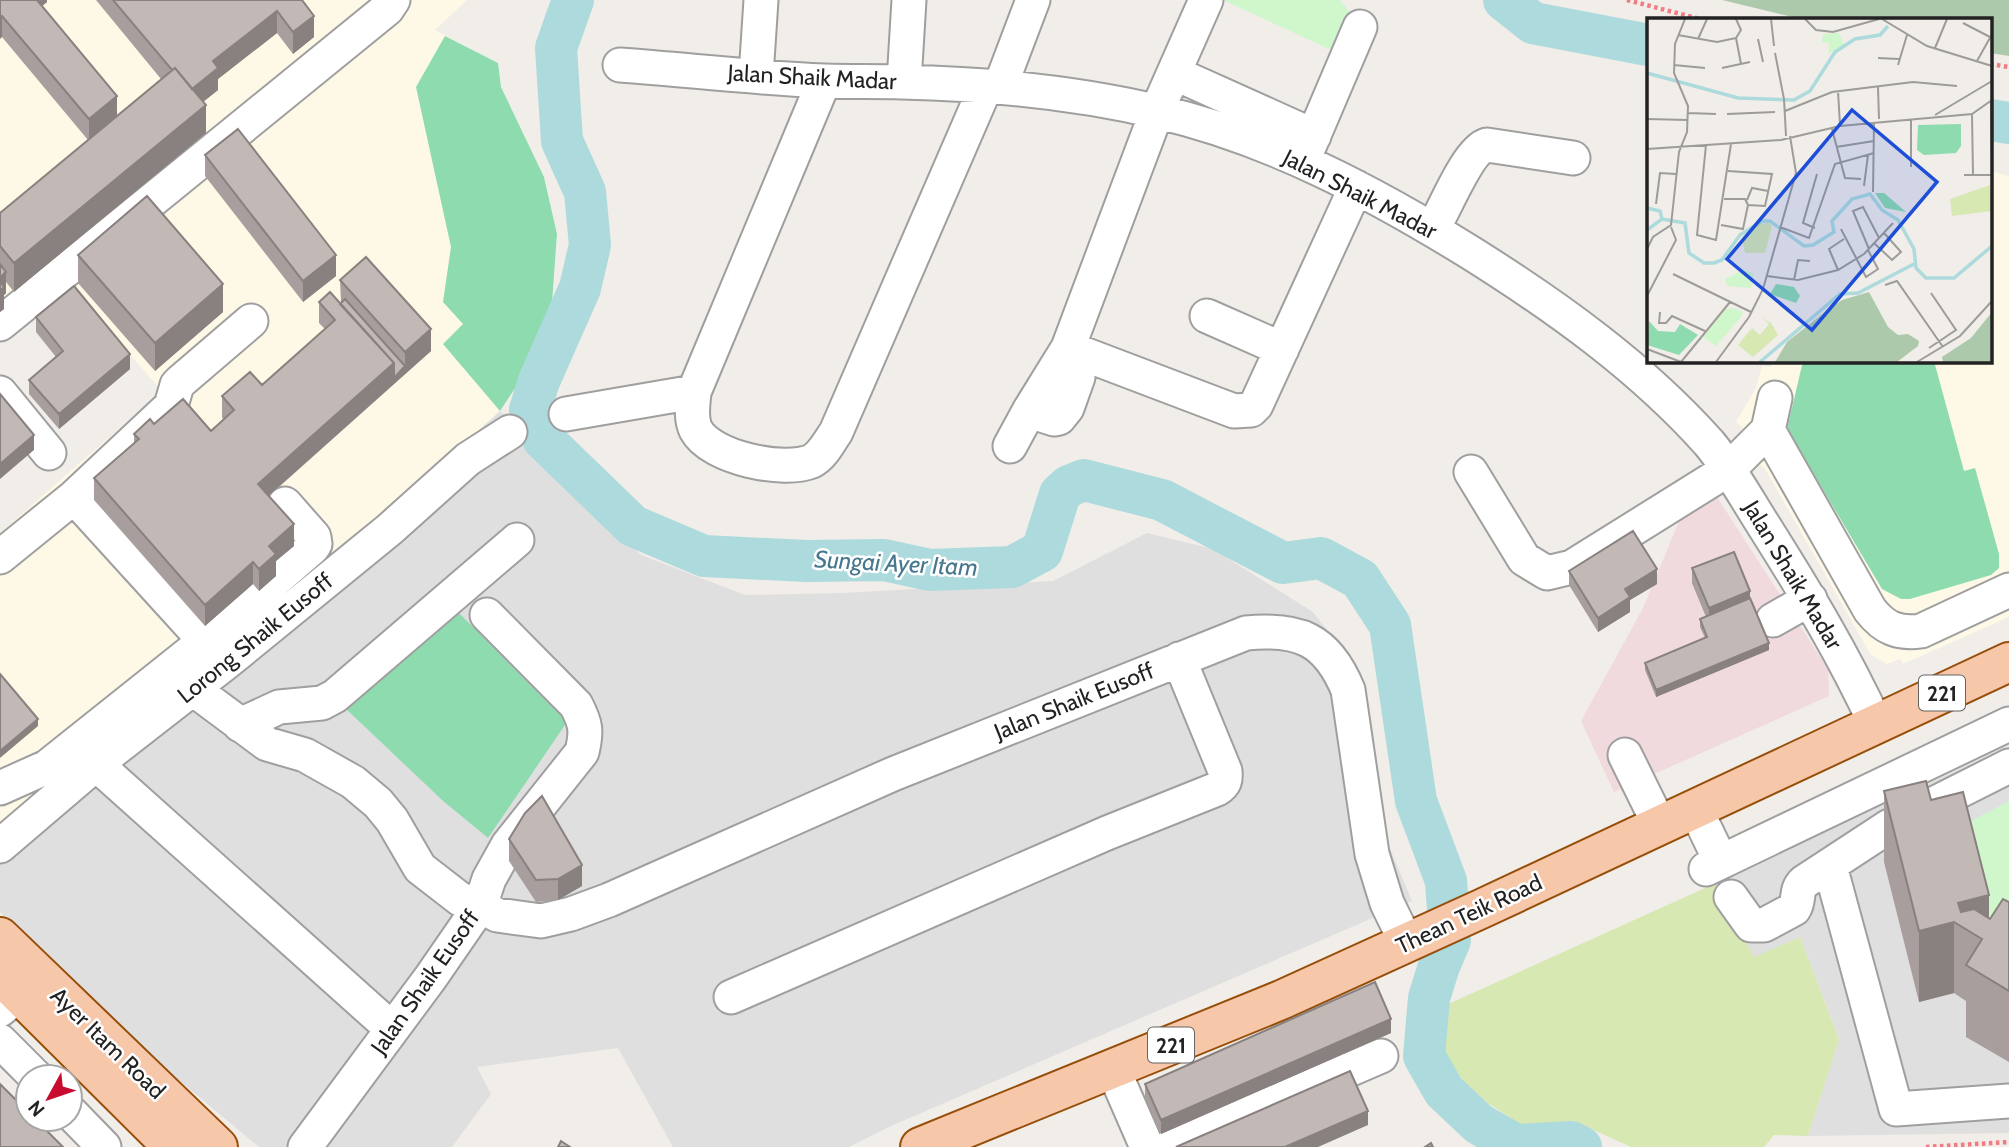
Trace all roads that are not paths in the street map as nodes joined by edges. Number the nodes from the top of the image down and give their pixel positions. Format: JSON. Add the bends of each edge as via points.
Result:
{"nodes":[{"id":1,"x":393,"y":0,"type":"edge"},
{"id":2,"x":761,"y":0,"type":"edge"},
{"id":3,"x":909,"y":0,"type":"edge"},
{"id":4,"x":1034,"y":0,"type":"edge"},
{"id":5,"x":1206,"y":0,"type":"edge"},
{"id":6,"x":1360,"y":27,"type":"dead end"},
{"id":7,"x":620,"y":65,"type":"dead end"},
{"id":8,"x":1174,"y":73,"type":"junction"},
{"id":9,"x":756,"y":76,"type":"junction"},
{"id":10,"x":824,"y":81,"type":"junction"},
{"id":11,"x":904,"y":82,"type":"junction"},
{"id":12,"x":993,"y":87,"type":"junction"},
{"id":13,"x":1157,"y":111,"type":"junction"},
{"id":14,"x":1308,"y":148,"type":"junction"},
{"id":15,"x":1573,"y":158,"type":"dead end"},
{"id":16,"x":1356,"y":187,"type":"junction"},
{"id":17,"x":1433,"y":229,"type":"junction"},
{"id":18,"x":53,"y":302,"type":"edge"},
{"id":19,"x":1207,"y":316,"type":"dead end"},
{"id":20,"x":251,"y":321,"type":"dead end"},
{"id":21,"x":0,"y":324,"type":"edge"},
{"id":22,"x":0,"y":346,"type":"edge"},
{"id":23,"x":1282,"y":349,"type":"junction"},
{"id":24,"x":1073,"y":362,"type":"junction"},
{"id":25,"x":694,"y":392,"type":"junction"},
{"id":26,"x":0,"y":393,"type":"edge"},
{"id":27,"x":566,"y":414,"type":"dead end"},
{"id":28,"x":510,"y":432,"type":"dead end"},
{"id":29,"x":1010,"y":446,"type":"dead end"},
{"id":30,"x":49,"y":453,"type":"dead end"},
{"id":31,"x":1729,"y":469,"type":"junction"},
{"id":32,"x":1471,"y":472,"type":"dead end"},
{"id":33,"x":74,"y":497,"type":"junction"},
{"id":34,"x":285,"y":504,"type":"dead end"},
{"id":35,"x":517,"y":540,"type":"dead end"},
{"id":36,"x":0,"y":557,"type":"edge"},
{"id":37,"x":2009,"y":590,"type":"edge"},
{"id":38,"x":1810,"y":599,"type":"junction"},
{"id":39,"x":487,"y":615,"type":"dead end"},
{"id":40,"x":1773,"y":620,"type":"dead end"},
{"id":41,"x":205,"y":640,"type":"junction"},
{"id":42,"x":1179,"y":659,"type":"junction"},
{"id":43,"x":2009,"y":662,"type":"edge"},
{"id":44,"x":192,"y":689,"type":"junction"},
{"id":45,"x":2009,"y":724,"type":"edge"},
{"id":46,"x":240,"y":725,"type":"junction"},
{"id":47,"x":1876,"y":725,"type":"junction"},
{"id":48,"x":1625,"y":755,"type":"dead end"},
{"id":49,"x":96,"y":764,"type":"junction"},
{"id":50,"x":2009,"y":766,"type":"edge"},
{"id":51,"x":0,"y":788,"type":"edge"},
{"id":52,"x":1695,"y":808,"type":"junction"},
{"id":53,"x":1660,"y":824,"type":"junction"},
{"id":54,"x":0,"y":846,"type":"edge"},
{"id":55,"x":1830,"y":866,"type":"junction"},
{"id":56,"x":1731,"y":897,"type":"dead end"},
{"id":57,"x":480,"y":906,"type":"junction"},
{"id":58,"x":0,"y":937,"type":"edge"},
{"id":59,"x":1413,"y":940,"type":"junction"},
{"id":60,"x":6,"y":993,"type":"edge"},
{"id":61,"x":730,"y":997,"type":"dead end"},
{"id":62,"x":392,"y":1029,"type":"junction"},
{"id":63,"x":0,"y":1041,"type":"edge"},
{"id":64,"x":1381,"y":1056,"type":"dead end"},
{"id":65,"x":22,"y":1063,"type":"edge"},
{"id":66,"x":1113,"y":1069,"type":"junction"},
{"id":67,"x":2009,"y":1101,"type":"edge"},
{"id":68,"x":84,"y":1126,"type":"edge"},
{"id":69,"x":197,"y":1144,"type":"edge"},
{"id":70,"x":104,"y":1147,"type":"edge"},
{"id":71,"x":305,"y":1147,"type":"edge"},
{"id":72,"x":920,"y":1147,"type":"edge"},
{"id":73,"x":1147,"y":1147,"type":"edge"},
{"id":74,"x":1170,"y":1147,"type":"edge"}],
"edges":[{"from":1,"to":21,"type":"street"},
{"from":2,"to":9,"type":"street"},
{"from":3,"to":11,"type":"street"},
{"from":4,"to":12,"type":"street"},
{"from":5,"to":8,"type":"street"},
{"from":6,"to":14,"type":"street"},
{"from":7,"to":9,"type":"street","name":"Jalan Shaik Madar"},
{"from":8,"to":13,"type":"street"},
{"from":8,"to":14,"type":"street"},
{"from":9,"to":10,"type":"street","name":"Jalan Shaik Madar"},
{"from":10,"to":11,"type":"street","name":"Jalan Shaik Madar"},
{"from":10,"to":25,"type":"street"},
{"from":11,"to":12,"type":"street","name":"Jalan Shaik Madar"},
{"from":12,"to":13,"type":"street","name":"Jalan Shaik Madar","via":[[1059,93]]},
{"from":12,"to":25,"type":"street","via":[[823,452],[813,460],[783,466],[744,459],[709,444],[693,421]]},
{"from":13,"to":14,"type":"street","name":"Jalan Shaik Madar"},
{"from":13,"to":24,"type":"street"},
{"from":14,"to":16,"type":"street","name":"Jalan Shaik Madar"},
{"from":15,"to":17,"type":"street","via":[[1480,146]]},
{"from":16,"to":17,"type":"street","name":"Jalan Shaik Madar"},
{"from":16,"to":23,"type":"street"},
{"from":17,"to":31,"type":"street","name":"Jalan Shaik Madar","via":[[1550,303],[1609,349],[1709,443]]},
{"from":18,"to":22,"type":"street"},
{"from":19,"to":23,"type":"street"},
{"from":20,"to":33,"type":"street","via":[[181,381],[171,406]]},
{"from":23,"to":24,"type":"street","via":[[1256,405],[1243,412]]},
{"from":24,"to":29,"type":"street","via":[[1029,411]]},
{"from":25,"to":27,"type":"street"},
{"from":26,"to":30,"type":"street"},
{"from":28,"to":44,"type":"street","name":"Lorong Shaik Eusoff","via":[[468,459],[390,529]]},
{"from":31,"to":32,"type":"street","via":[[1572,567],[1547,573],[1524,559]]},
{"from":31,"to":37,"type":"street","via":[[1771,414],[1870,610],[1891,629],[1921,631]]},
{"from":31,"to":38,"type":"street","name":"Jalan Shaik Madar"},
{"from":33,"to":36,"type":"street"},
{"from":33,"to":41,"type":"street"},
{"from":34,"to":41,"type":"street","via":[[314,537],[312,548]]},
{"from":35,"to":46,"type":"street","via":[[335,696],[279,707]]},
{"from":38,"to":40,"type":"street"},
{"from":38,"to":47,"type":"street","name":"Jalan Shaik Madar"},
{"from":39,"to":57,"type":"street","name":"Jalan Shaik Eusoff","via":[[576,705],[586,734],[582,752],[508,845]]},
{"from":41,"to":51,"type":"street","via":[[47,767]]},
{"from":42,"to":57,"type":"street","name":"Jalan Shaik Eusoff","via":[[893,774],[571,914],[541,920],[497,915]]},
{"from":42,"to":59,"type":"street","name":"Jalan Shaik Eusoff","via":[[1246,633],[1272,631],[1293,633],[1328,654],[1348,690],[1372,854],[1387,903]]},
{"from":42,"to":61,"type":"street","via":[[1225,771],[1223,785]]},
{"from":43,"to":47,"type":"main road","name":"Thean Teik Road","number":"221"},
{"from":44,"to":46,"type":"street","name":"Jalan Shaik Eusoff"},
{"from":44,"to":49,"type":"street","name":"Lorong Shaik Eusoff"},
{"from":45,"to":52,"type":"street","via":[[1713,866]]},
{"from":46,"to":57,"type":"street","name":"Jalan Shaik Eusoff","via":[[267,744],[305,755],[352,782],[379,803],[420,868],[460,899]]},
{"from":47,"to":52,"type":"main road","name":"Thean Teik Road","number":"221"},
{"from":48,"to":53,"type":"street"},
{"from":49,"to":54,"type":"street","name":"Lorong Shaik Eusoff"},
{"from":49,"to":62,"type":"street"},
{"from":50,"to":55,"type":"street","via":[[1888,827]]},
{"from":52,"to":53,"type":"main road","name":"Thean Teik Road","number":"221"},
{"from":53,"to":59,"type":"main road","name":"Thean Teik Road","number":"221"},
{"from":55,"to":56,"type":"street","via":[[1800,885],[1794,909],[1764,925],[1751,925]]},
{"from":55,"to":67,"type":"street","via":[[1896,1109]]},
{"from":57,"to":62,"type":"street","name":"Jalan Shaik Eusoff"},
{"from":58,"to":69,"type":"main road","name":"Ayer Itam Road"},
{"from":59,"to":66,"type":"main road","name":"Thean Teik Road","number":"221"},
{"from":60,"to":69,"type":"main road","name":"Ayer Itam Road"},
{"from":62,"to":71,"type":"street","name":"Jalan Shaik Eusoff"},
{"from":63,"to":65,"type":"street"},
{"from":64,"to":74,"type":"street"},
{"from":66,"to":72,"type":"main road","name":"Thean Teik Road","number":"221"},
{"from":66,"to":73,"type":"street"},
{"from":68,"to":70,"type":"street"}]}
